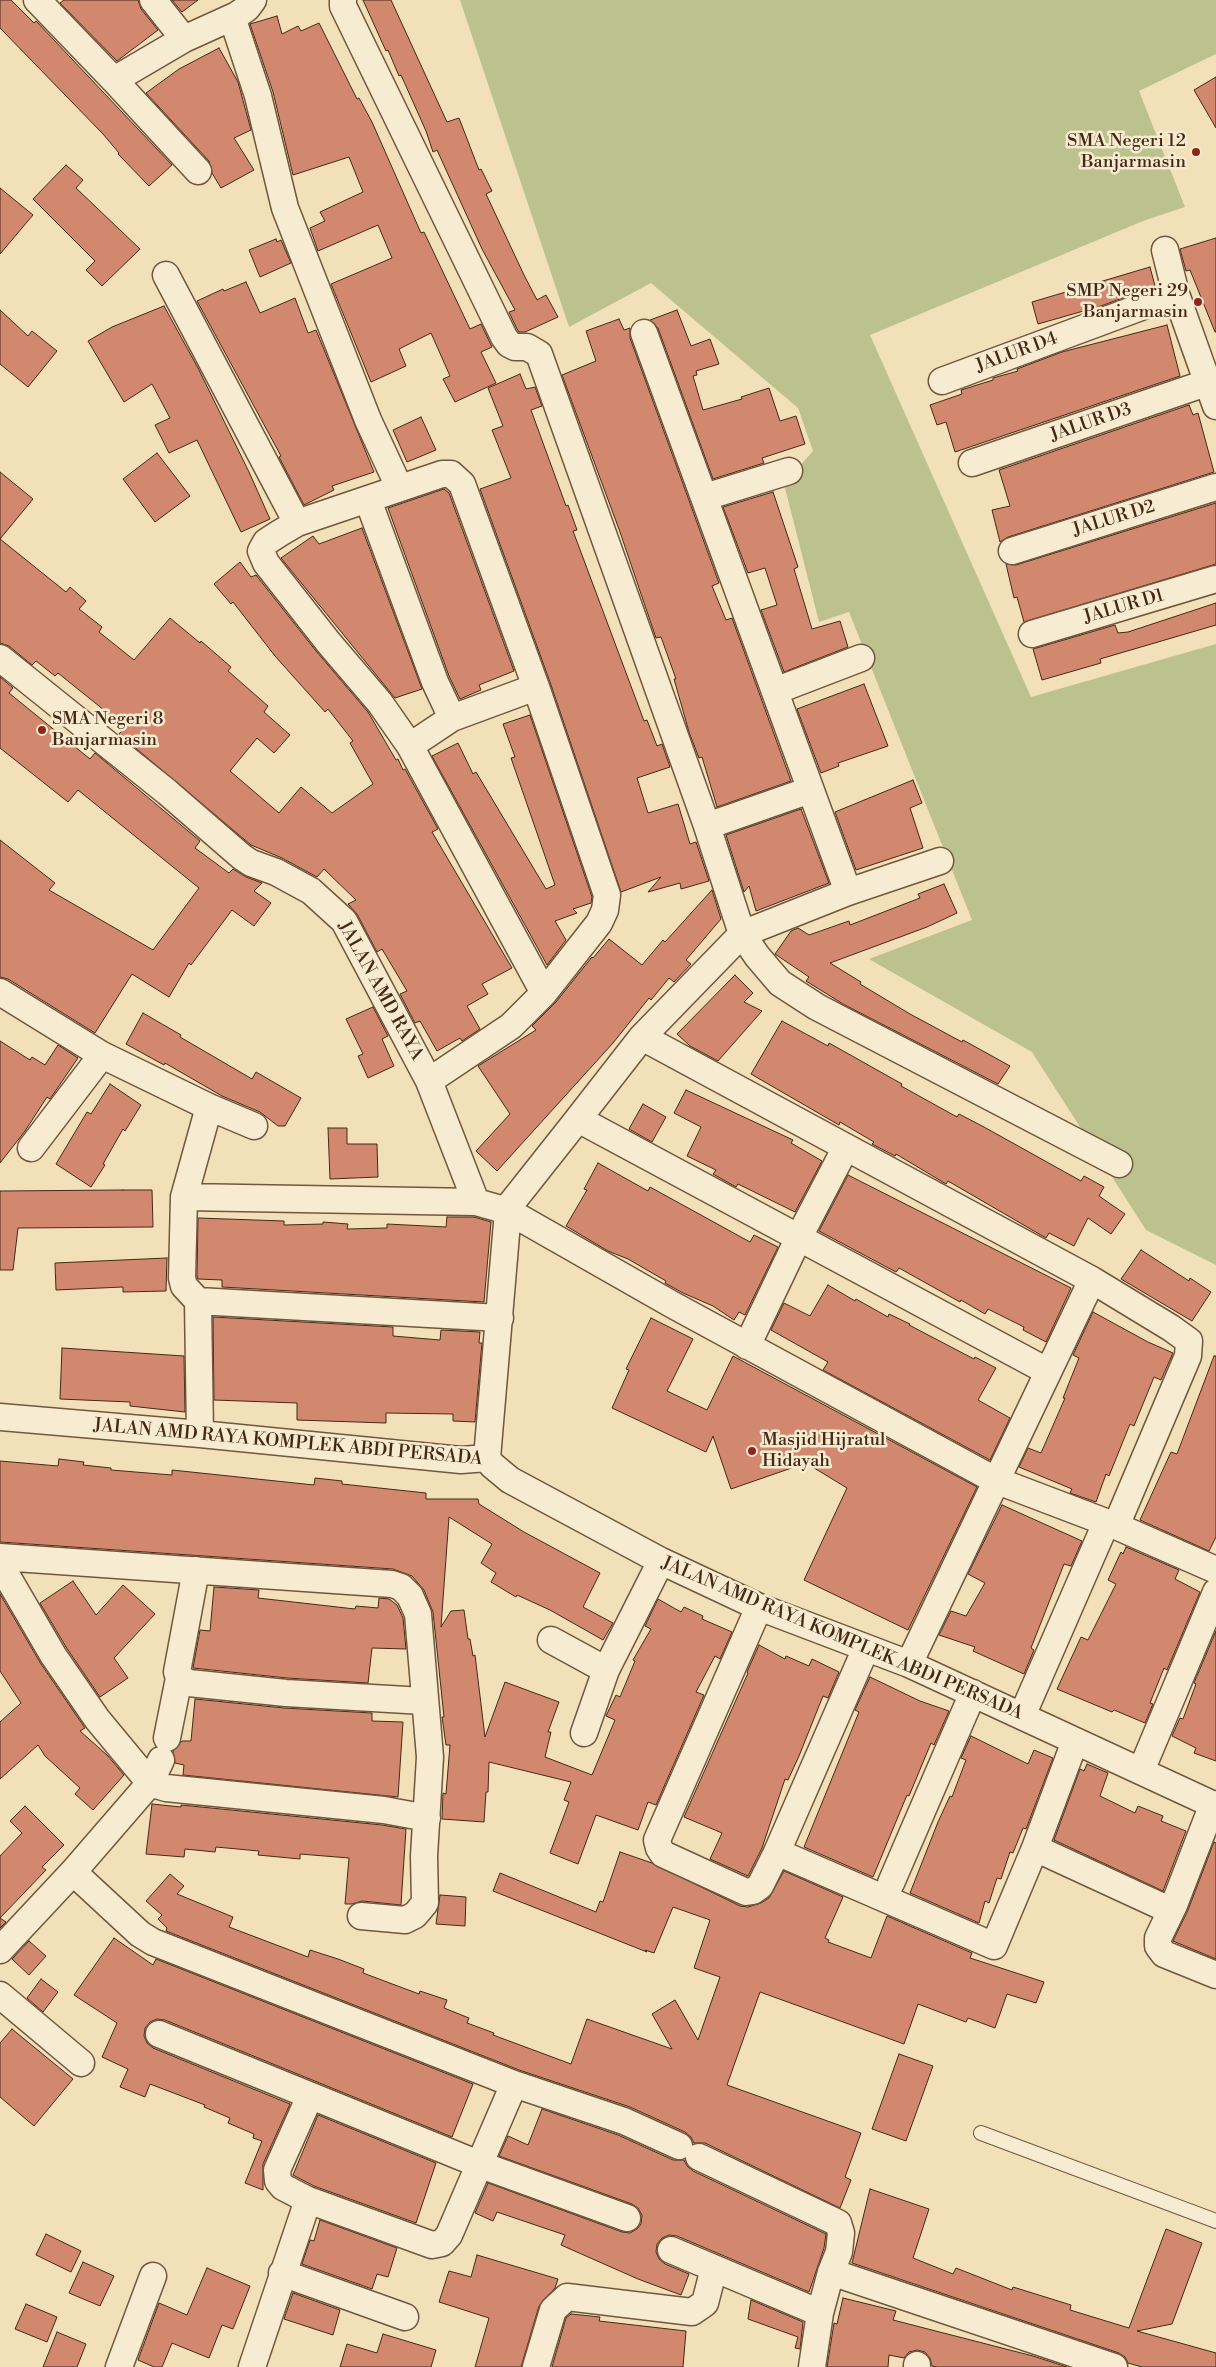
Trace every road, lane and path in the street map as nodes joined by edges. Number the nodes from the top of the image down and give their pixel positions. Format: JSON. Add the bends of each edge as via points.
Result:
{"nodes":[{"id":1,"x":37,"y":0,"type":"edge"},
{"id":2,"x":153,"y":0,"type":"edge"},
{"id":3,"x":343,"y":0,"type":"edge"},
{"id":4,"x":245,"y":8,"type":"edge"},
{"id":5,"x":184,"y":39,"type":"junction"},
{"id":6,"x":114,"y":80,"type":"junction"},
{"id":7,"x":198,"y":171,"type":"dead end"},
{"id":8,"x":1165,"y":250,"type":"dead end"},
{"id":9,"x":166,"y":275,"type":"dead end"},
{"id":10,"x":1176,"y":294,"type":"junction"},
{"id":11,"x":644,"y":333,"type":"dead end"},
{"id":12,"x":942,"y":380,"type":"dead end"},
{"id":13,"x":1213,"y":394,"type":"edge"},
{"id":14,"x":972,"y":463,"type":"dead end"},
{"id":15,"x":789,"y":471,"type":"dead end"},
{"id":16,"x":399,"y":487,"type":"junction"},
{"id":17,"x":1216,"y":487,"type":"edge"},
{"id":18,"x":705,"y":497,"type":"junction"},
{"id":19,"x":368,"y":500,"type":"junction"},
{"id":20,"x":297,"y":523,"type":"junction"},
{"id":21,"x":1012,"y":551,"type":"dead end"},
{"id":22,"x":1216,"y":579,"type":"edge"},
{"id":23,"x":1032,"y":634,"type":"dead end"},
{"id":24,"x":0,"y":658,"type":"edge"},
{"id":25,"x":861,"y":658,"type":"dead end"},
{"id":26,"x":536,"y":686,"type":"junction"},
{"id":27,"x":775,"y":691,"type":"junction"},
{"id":28,"x":452,"y":718,"type":"junction"},
{"id":29,"x":410,"y":746,"type":"junction"},
{"id":30,"x":810,"y":790,"type":"junction"},
{"id":31,"x":706,"y":826,"type":"junction"},
{"id":32,"x":940,"y":861,"type":"dead end"},
{"id":33,"x":848,"y":892,"type":"junction"},
{"id":34,"x":742,"y":934,"type":"junction"},
{"id":35,"x":544,"y":993,"type":"junction"},
{"id":36,"x":2,"y":997,"type":"edge"},
{"id":37,"x":642,"y":1037,"type":"junction"},
{"id":38,"x":102,"y":1055,"type":"junction"},
{"id":39,"x":429,"y":1081,"type":"junction"},
{"id":40,"x":209,"y":1107,"type":"junction"},
{"id":41,"x":578,"y":1120,"type":"junction"},
{"id":42,"x":254,"y":1126,"type":"dead end"},
{"id":43,"x":846,"y":1147,"type":"junction"},
{"id":44,"x":31,"y":1148,"type":"dead end"},
{"id":45,"x":1119,"y":1164,"type":"dead end"},
{"id":46,"x":184,"y":1197,"type":"junction"},
{"id":47,"x":476,"y":1202,"type":"junction"},
{"id":48,"x":507,"y":1210,"type":"junction"},
{"id":49,"x":799,"y":1237,"type":"junction"},
{"id":50,"x":1092,"y":1280,"type":"junction"},
{"id":51,"x":198,"y":1301,"type":"junction"},
{"id":52,"x":500,"y":1318,"type":"junction"},
{"id":53,"x":747,"y":1346,"type":"junction"},
{"id":54,"x":1048,"y":1370,"type":"junction"},
{"id":55,"x":0,"y":1417,"type":"edge"},
{"id":56,"x":200,"y":1434,"type":"junction"},
{"id":57,"x":487,"y":1458,"type":"junction"},
{"id":58,"x":995,"y":1480,"type":"junction"},
{"id":59,"x":1111,"y":1524,"type":"junction"},
{"id":60,"x":0,"y":1556,"type":"edge"},
{"id":61,"x":661,"y":1561,"type":"junction"},
{"id":62,"x":0,"y":1564,"type":"edge"},
{"id":63,"x":196,"y":1570,"type":"junction"},
{"id":64,"x":1216,"y":1570,"type":"edge"},
{"id":65,"x":1216,"y":1592,"type":"edge"},
{"id":66,"x":759,"y":1607,"type":"junction"},
{"id":67,"x":551,"y":1640,"type":"dead end"},
{"id":68,"x":866,"y":1648,"type":"junction"},
{"id":69,"x":909,"y":1664,"type":"junction"},
{"id":70,"x":606,"y":1670,"type":"junction"},
{"id":71,"x":179,"y":1678,"type":"junction"},
{"id":72,"x":972,"y":1693,"type":"junction"},
{"id":73,"x":424,"y":1701,"type":"junction"},
{"id":74,"x":1022,"y":1716,"type":"junction"},
{"id":75,"x":584,"y":1733,"type":"dead end"},
{"id":76,"x":1076,"y":1741,"type":"junction"},
{"id":77,"x":1140,"y":1771,"type":"junction"},
{"id":78,"x":150,"y":1783,"type":"junction"},
{"id":79,"x":1215,"y":1805,"type":"edge"},
{"id":80,"x":428,"y":1818,"type":"junction"},
{"id":81,"x":1035,"y":1848,"type":"junction"},
{"id":82,"x":777,"y":1852,"type":"junction"},
{"id":83,"x":73,"y":1872,"type":"junction"},
{"id":84,"x":891,"y":1884,"type":"dead end"},
{"id":85,"x":1174,"y":1905,"type":"junction"},
{"id":86,"x":361,"y":1916,"type":"dead end"},
{"id":87,"x":0,"y":1950,"type":"edge"},
{"id":88,"x":1216,"y":1975,"type":"edge"},
{"id":89,"x":0,"y":1994,"type":"edge"},
{"id":90,"x":159,"y":2034,"type":"dead end"},
{"id":91,"x":81,"y":2063,"type":"dead end"},
{"id":92,"x":514,"y":2084,"type":"junction"},
{"id":93,"x":310,"y":2096,"type":"junction"},
{"id":94,"x":981,"y":2133,"type":"dead end"},
{"id":95,"x":481,"y":2165,"type":"junction"},
{"id":96,"x":308,"y":2200,"type":"junction"},
{"id":97,"x":627,"y":2218,"type":"dead end"},
{"id":98,"x":1216,"y":2221,"type":"edge"},
{"id":99,"x":671,"y":2250,"type":"dead end"},
{"id":100,"x":714,"y":2268,"type":"junction"},
{"id":101,"x":831,"y":2272,"type":"junction"},
{"id":102,"x":282,"y":2273,"type":"junction"},
{"id":103,"x":154,"y":2276,"type":"dead end"},
{"id":104,"x":820,"y":2313,"type":"junction"},
{"id":105,"x":405,"y":2317,"type":"dead end"},
{"id":106,"x":119,"y":2367,"type":"edge"},
{"id":107,"x":252,"y":2367,"type":"edge"},
{"id":108,"x":536,"y":2367,"type":"edge"},
{"id":109,"x":812,"y":2367,"type":"edge"},
{"id":110,"x":1114,"y":2367,"type":"edge"}],
"edges":[{"from":1,"to":6,"type":"street"},
{"from":2,"to":5,"type":"street"},
{"from":3,"to":31,"type":"street","via":[[343,6],[504,337],[508,344],[527,347],[539,354]]},
{"from":4,"to":5,"type":"street"},
{"from":4,"to":16,"type":"street","via":[[234,23],[258,96],[285,208]]},
{"from":5,"to":6,"type":"street"},
{"from":6,"to":7,"type":"street"},
{"from":8,"to":10,"type":"street"},
{"from":9,"to":20,"type":"street"},
{"from":10,"to":12,"type":"street","name":"JALUR D4"},
{"from":10,"to":13,"type":"street"},
{"from":11,"to":18,"type":"street"},
{"from":13,"to":14,"type":"street","name":"JALUR D3"},
{"from":15,"to":18,"type":"street"},
{"from":16,"to":19,"type":"street"},
{"from":16,"to":26,"type":"street","via":[[442,474],[452,474],[462,484]]},
{"from":17,"to":21,"type":"street","name":"JALUR D2"},
{"from":18,"to":27,"type":"street"},
{"from":19,"to":20,"type":"street"},
{"from":19,"to":28,"type":"street","via":[[435,682]]},
{"from":20,"to":29,"type":"street","via":[[266,542],[261,551],[266,563],[380,703]]},
{"from":22,"to":23,"type":"street","name":"JALUR D1"},
{"from":24,"to":39,"type":"street","name":"JALAN AMD RAYA","via":[[167,792],[242,857],[311,891],[344,921]]},
{"from":25,"to":27,"type":"street"},
{"from":26,"to":28,"type":"street"},
{"from":26,"to":35,"type":"street","via":[[607,895],[599,923]]},
{"from":27,"to":30,"type":"street"},
{"from":28,"to":29,"type":"street"},
{"from":29,"to":35,"type":"street"},
{"from":30,"to":31,"type":"street"},
{"from":30,"to":33,"type":"street"},
{"from":31,"to":34,"type":"street"},
{"from":32,"to":33,"type":"street"},
{"from":33,"to":34,"type":"street"},
{"from":34,"to":37,"type":"street"},
{"from":34,"to":45,"type":"street","via":[[780,983],[817,1007]]},
{"from":35,"to":39,"type":"street","via":[[511,1026]]},
{"from":36,"to":38,"type":"street"},
{"from":37,"to":41,"type":"street"},
{"from":37,"to":43,"type":"street"},
{"from":38,"to":40,"type":"street"},
{"from":38,"to":44,"type":"street"},
{"from":39,"to":47,"type":"street","name":"JALAN AMD RAYA"},
{"from":40,"to":42,"type":"street"},
{"from":40,"to":46,"type":"street"},
{"from":41,"to":48,"type":"street"},
{"from":41,"to":49,"type":"street"},
{"from":43,"to":49,"type":"street"},
{"from":43,"to":50,"type":"street"},
{"from":46,"to":47,"type":"street"},
{"from":46,"to":51,"type":"street","via":[[182,1278],[184,1286]]},
{"from":47,"to":48,"type":"street"},
{"from":48,"to":52,"type":"street"},
{"from":48,"to":53,"type":"street"},
{"from":49,"to":53,"type":"street"},
{"from":49,"to":54,"type":"street"},
{"from":50,"to":54,"type":"street"},
{"from":50,"to":59,"type":"street","via":[[1189,1341],[1188,1356]]},
{"from":51,"to":52,"type":"street"},
{"from":51,"to":56,"type":"street"},
{"from":52,"to":57,"type":"street"},
{"from":53,"to":58,"type":"street"},
{"from":54,"to":58,"type":"street"},
{"from":55,"to":56,"type":"street","name":"JALAN AMD RAYA KOMPLEK ABDI PERSADA"},
{"from":56,"to":57,"type":"street","name":"JALAN AMD RAYA KOMPLEK ABDI PERSADA","via":[[461,1460]]},
{"from":57,"to":61,"type":"street","name":"JALAN AMD RAYA KOMPLEK ABDI PERSADA","via":[[510,1480]]},
{"from":58,"to":59,"type":"street"},
{"from":58,"to":69,"type":"street"},
{"from":59,"to":64,"type":"street"},
{"from":59,"to":74,"type":"street"},
{"from":60,"to":63,"type":"street"},
{"from":61,"to":66,"type":"street","name":"JALAN AMD RAYA KOMPLEK ABDI PERSADA"},
{"from":61,"to":70,"type":"street"},
{"from":62,"to":78,"type":"street","via":[[53,1655],[97,1720]]},
{"from":63,"to":71,"type":"street","via":[[177,1672]]},
{"from":63,"to":73,"type":"street","via":[[401,1587],[410,1596],[418,1614]]},
{"from":65,"to":77,"type":"street"},
{"from":66,"to":68,"type":"street","name":"JALAN AMD RAYA KOMPLEK ABDI PERSADA"},
{"from":66,"to":82,"type":"street","via":[[657,1840],[663,1854],[746,1892],[760,1886]]},
{"from":67,"to":70,"type":"street"},
{"from":68,"to":69,"type":"street","name":"JALAN AMD RAYA KOMPLEK ABDI PERSADA"},
{"from":68,"to":82,"type":"street"},
{"from":69,"to":72,"type":"street","name":"JALAN AMD RAYA KOMPLEK ABDI PERSADA"},
{"from":70,"to":75,"type":"street"},
{"from":71,"to":73,"type":"street","via":[[189,1683],[286,1693]]},
{"from":71,"to":78,"type":"street","via":[[164,1749]]},
{"from":72,"to":74,"type":"street","name":"JALAN AMD RAYA KOMPLEK ABDI PERSADA"},
{"from":72,"to":84,"type":"street"},
{"from":73,"to":80,"type":"street","via":[[430,1757]]},
{"from":74,"to":76,"type":"street","name":"JALAN AMD RAYA KOMPLEK ABDI PERSADA"},
{"from":76,"to":77,"type":"street","name":"JALAN AMD RAYA KOMPLEK ABDI PERSADA"},
{"from":76,"to":81,"type":"street"},
{"from":77,"to":79,"type":"street","name":"JALAN AMD RAYA KOMPLEK ABDI PERSADA"},
{"from":78,"to":80,"type":"street","via":[[166,1788],[384,1810]]},
{"from":78,"to":83,"type":"street"},
{"from":79,"to":85,"type":"street"},
{"from":80,"to":86,"type":"street","via":[[424,1856],[425,1903],[415,1915],[405,1920]]},
{"from":81,"to":82,"type":"street","via":[[994,1946]]},
{"from":81,"to":85,"type":"street","via":[[1163,1907]]},
{"from":83,"to":87,"type":"street"},
{"from":83,"to":92,"type":"street","via":[[140,1934],[153,1942]]},
{"from":85,"to":88,"type":"street","via":[[1158,1938],[1158,1946],[1164,1954]]},
{"from":89,"to":91,"type":"street"},
{"from":90,"to":93,"type":"street"},
{"from":92,"to":95,"type":"street"},
{"from":92,"to":101,"type":"street","via":[[624,2121],[838,2223],[841,2233],[839,2252]]},
{"from":93,"to":95,"type":"street"},
{"from":93,"to":96,"type":"street","via":[[276,2175],[283,2187]]},
{"from":94,"to":98,"type":"lane"},
{"from":95,"to":96,"type":"street","via":[[449,2235],[442,2243],[432,2245]]},
{"from":95,"to":97,"type":"street"},
{"from":96,"to":102,"type":"street"},
{"from":99,"to":100,"type":"street"},
{"from":100,"to":104,"type":"street"},
{"from":100,"to":108,"type":"street","via":[[705,2303],[692,2312],[567,2297],[553,2310]]},
{"from":101,"to":104,"type":"street"},
{"from":101,"to":110,"type":"street"},
{"from":102,"to":105,"type":"street"},
{"from":102,"to":107,"type":"street"},
{"from":103,"to":106,"type":"street"},
{"from":104,"to":109,"type":"street"}]}
